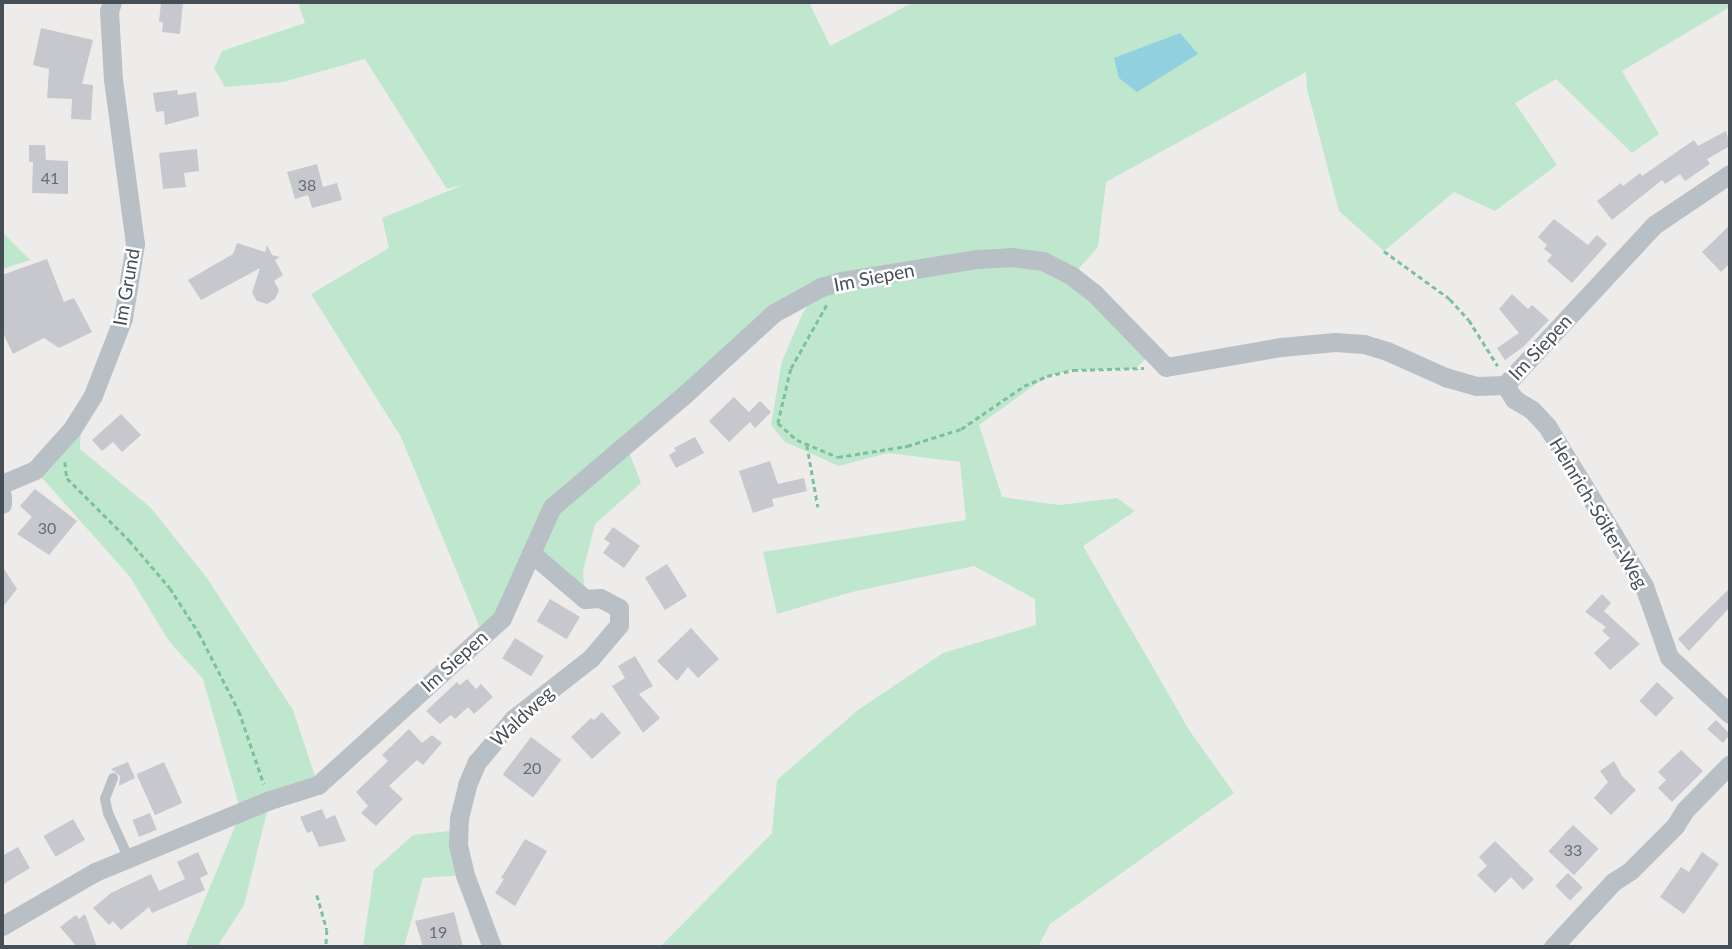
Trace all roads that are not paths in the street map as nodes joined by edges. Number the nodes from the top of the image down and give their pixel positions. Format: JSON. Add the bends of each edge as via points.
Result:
{"nodes":[{"id":1,"x":112,"y":2,"type":"edge"},
{"id":2,"x":1730,"y":174,"type":"edge"},
{"id":3,"x":1505,"y":385,"type":"junction"},
{"id":4,"x":2,"y":484,"type":"edge"},
{"id":5,"x":2,"y":495,"type":"edge"},
{"id":6,"x":2,"y":504,"type":"edge"},
{"id":7,"x":531,"y":553,"type":"junction"},
{"id":8,"x":1730,"y":714,"type":"edge"},
{"id":9,"x":1730,"y":764,"type":"edge"},
{"id":10,"x":113,"y":778,"type":"dead end"},
{"id":11,"x":129,"y":860,"type":"junction"},
{"id":12,"x":2,"y":926,"type":"edge"},
{"id":13,"x":492,"y":947,"type":"edge"},
{"id":14,"x":1553,"y":947,"type":"edge"}],
"edges":[{"from":1,"to":4,"type":"street","name":"Im Grund","via":[[113,80],[135,244],[123,318],[93,395],[72,429],[35,470]]},
{"from":2,"to":3,"type":"street","name":"Im Siepen","via":[[1654,225]]},
{"from":3,"to":7,"type":"street","name":"Im Siepen","via":[[1477,386],[1387,351],[1335,342],[1167,367],[1094,293],[1043,261],[977,259],[842,281],[821,287],[774,313],[552,507]]},
{"from":3,"to":8,"type":"street","name":"Heinrich-Sölter-Weg","via":[[1514,399],[1547,426],[1606,522],[1644,586],[1669,657]]},
{"from":5,"to":6,"type":"street"},
{"from":7,"to":11,"type":"street","name":"Im Siepen","via":[[502,618],[318,785],[270,800]]},
{"from":7,"to":13,"type":"street","name":"Waldweg","via":[[585,599],[600,598],[619,608],[619,625],[591,658],[513,719],[478,762],[467,785],[458,845]]},
{"from":9,"to":14,"type":"street","via":[[1675,826]]},
{"from":10,"to":11,"type":"lane","via":[[106,799],[108,813]]},
{"from":11,"to":12,"type":"street","name":"Im Siepen","via":[[95,872]]}]}
